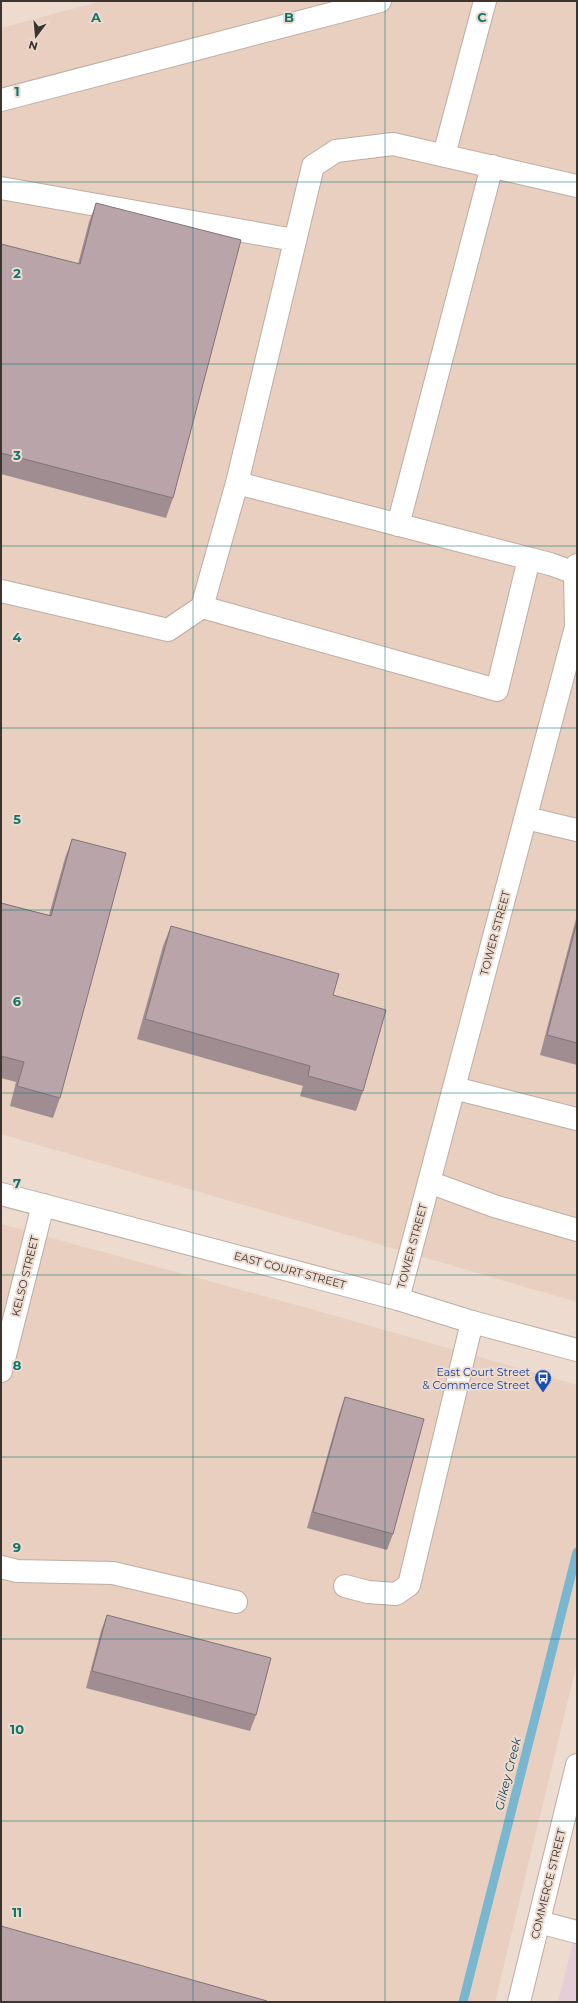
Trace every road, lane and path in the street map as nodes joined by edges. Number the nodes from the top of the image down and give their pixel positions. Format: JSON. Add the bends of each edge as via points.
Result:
{"nodes":[{"id":1,"x":380,"y":1,"type":"edge"},
{"id":2,"x":485,"y":1,"type":"edge"},
{"id":3,"x":1,"y":100,"type":"edge"},
{"id":4,"x":444,"y":155,"type":"junction"},
{"id":5,"x":492,"y":166,"type":"junction"},
{"id":6,"x":577,"y":186,"type":"edge"},
{"id":7,"x":1,"y":188,"type":"edge"},
{"id":8,"x":294,"y":240,"type":"junction"},
{"id":9,"x":237,"y":483,"type":"junction"},
{"id":10,"x":398,"y":525,"type":"junction"},
{"id":11,"x":530,"y":559,"type":"junction"},
{"id":12,"x":576,"y":569,"type":"edge"},
{"id":13,"x":1,"y":591,"type":"edge"},
{"id":14,"x":202,"y":607,"type":"junction"},
{"id":15,"x":577,"y":628,"type":"edge"},
{"id":16,"x":526,"y":818,"type":"junction"},
{"id":17,"x":577,"y":830,"type":"edge"},
{"id":18,"x":454,"y":1088,"type":"junction"},
{"id":19,"x":577,"y":1119,"type":"edge"},
{"id":20,"x":429,"y":1182,"type":"junction"},
{"id":21,"x":1,"y":1194,"type":"edge"},
{"id":22,"x":43,"y":1205,"type":"junction"},
{"id":23,"x":577,"y":1230,"type":"edge"},
{"id":24,"x":398,"y":1299,"type":"junction"},
{"id":25,"x":472,"y":1322,"type":"junction"},
{"id":26,"x":577,"y":1350,"type":"edge"},
{"id":27,"x":1,"y":1370,"type":"edge"},
{"id":28,"x":1,"y":1567,"type":"edge"},
{"id":29,"x":345,"y":1586,"type":"dead end"},
{"id":30,"x":236,"y":1602,"type":"dead end"},
{"id":31,"x":577,"y":1765,"type":"edge"},
{"id":32,"x":539,"y":1922,"type":"junction"},
{"id":33,"x":577,"y":1932,"type":"edge"},
{"id":34,"x":519,"y":2002,"type":"edge"}],
"edges":[{"from":1,"to":3,"type":"street"},
{"from":2,"to":4,"type":"street"},
{"from":4,"to":5,"type":"street"},
{"from":4,"to":8,"type":"street","via":[[393,144],[336,151],[313,166]]},
{"from":5,"to":6,"type":"street"},
{"from":5,"to":10,"type":"street"},
{"from":7,"to":8,"type":"street"},
{"from":8,"to":9,"type":"street"},
{"from":9,"to":10,"type":"street"},
{"from":9,"to":14,"type":"street"},
{"from":10,"to":11,"type":"street"},
{"from":11,"to":12,"type":"street"},
{"from":11,"to":14,"type":"street","via":[[497,690]]},
{"from":12,"to":15,"type":"street","name":"TOWER STREET"},
{"from":13,"to":14,"type":"street","via":[[168,630]]},
{"from":15,"to":16,"type":"street","name":"TOWER STREET"},
{"from":16,"to":17,"type":"street"},
{"from":16,"to":18,"type":"street","name":"TOWER STREET"},
{"from":18,"to":19,"type":"street"},
{"from":18,"to":20,"type":"street","name":"TOWER STREET"},
{"from":20,"to":23,"type":"street","via":[[494,1206]]},
{"from":20,"to":24,"type":"street","name":"TOWER STREET"},
{"from":21,"to":22,"type":"street","name":"EAST COURT STREET"},
{"from":22,"to":24,"type":"street","name":"EAST COURT STREET"},
{"from":22,"to":27,"type":"street","name":"KELSO STREET"},
{"from":24,"to":25,"type":"street","name":"EAST COURT STREET"},
{"from":25,"to":26,"type":"street","name":"EAST COURT STREET"},
{"from":25,"to":29,"type":"street","via":[[409,1585],[396,1594],[368,1592]]},
{"from":28,"to":30,"type":"street","via":[[17,1571],[113,1573]]},
{"from":31,"to":32,"type":"street","name":"COMMERCE STREET"},
{"from":32,"to":33,"type":"street"},
{"from":32,"to":34,"type":"street","name":"COMMERCE STREET"}]}
